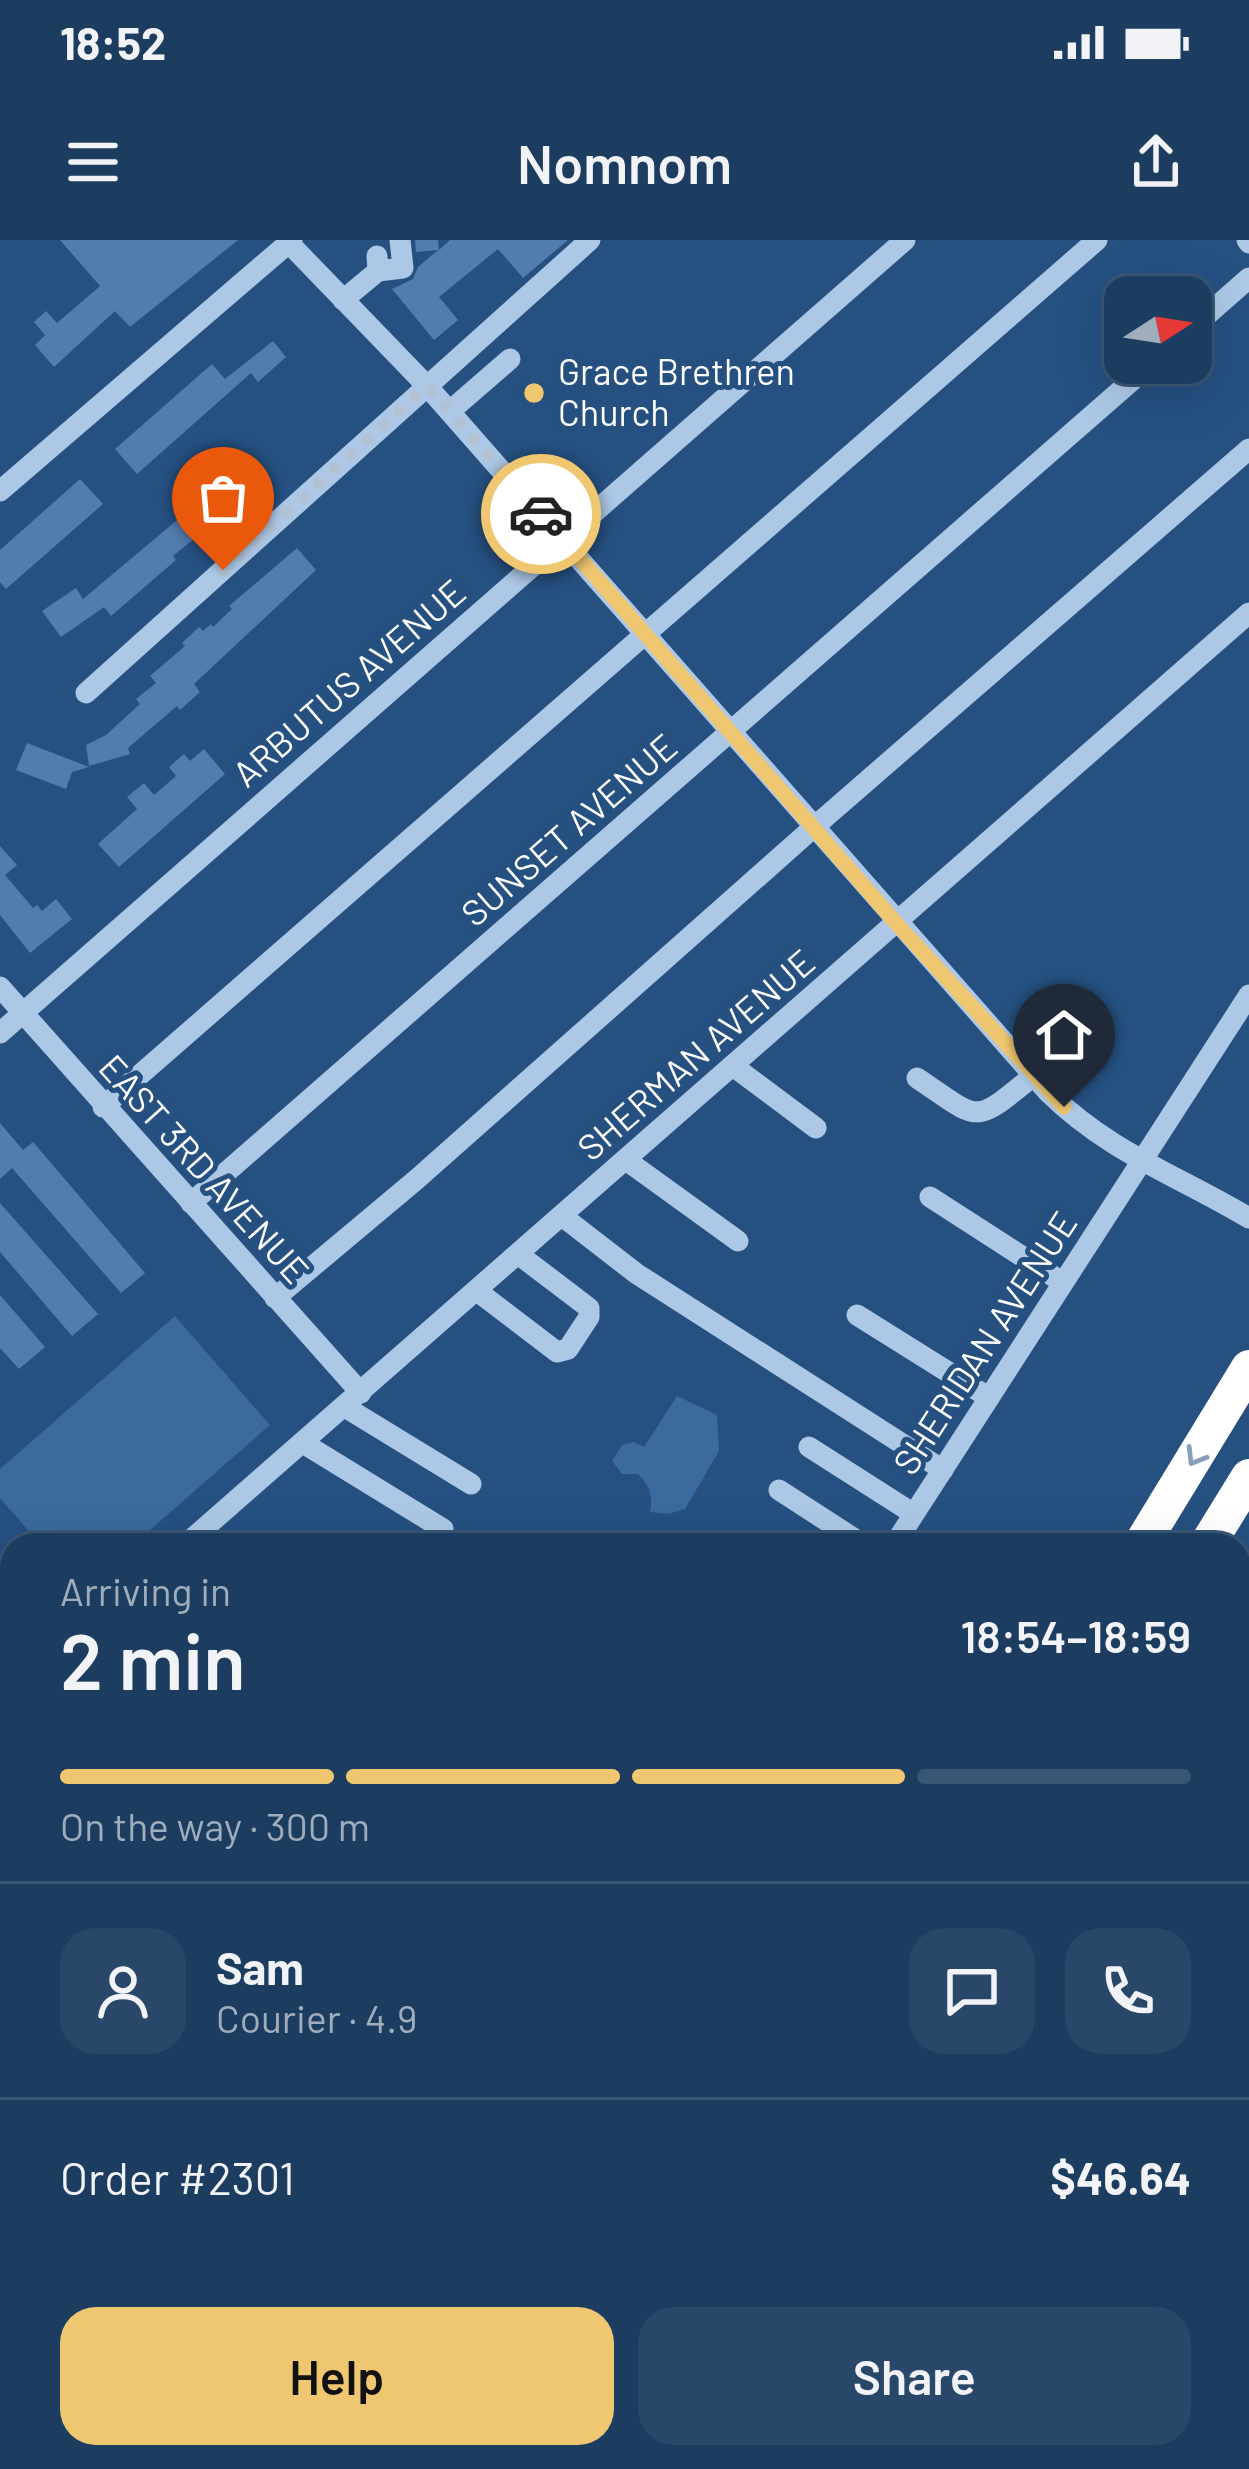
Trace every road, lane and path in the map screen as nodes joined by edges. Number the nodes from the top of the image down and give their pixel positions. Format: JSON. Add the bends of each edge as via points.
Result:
{"nodes":[{"id":1,"x":400,"y":240,"type":"edge"},
{"id":2,"x":590,"y":240,"type":"edge"},
{"id":3,"x":905,"y":240,"type":"edge"},
{"id":4,"x":1097,"y":240,"type":"edge"},
{"id":5,"x":289,"y":241,"type":"edge"},
{"id":6,"x":1249,"y":278,"type":"edge"},
{"id":7,"x":344,"y":299,"type":"junction"},
{"id":8,"x":1212,"y":310,"type":"edge"},
{"id":9,"x":510,"y":359,"type":"dead end"},
{"id":10,"x":1128,"y":384,"type":"edge"},
{"id":11,"x":427,"y":386,"type":"junction"},
{"id":12,"x":449,"y":411,"type":"junction"},
{"id":13,"x":1249,"y":449,"type":"edge"},
{"id":14,"x":0,"y":491,"type":"edge"},
{"id":15,"x":563,"y":539,"type":"junction"},
{"id":16,"x":1249,"y":613,"type":"edge"},
{"id":17,"x":646,"y":635,"type":"junction"},
{"id":18,"x":86,"y":693,"type":"dead end"},
{"id":19,"x":731,"y":732,"type":"junction"},
{"id":20,"x":814,"y":826,"type":"junction"},
{"id":21,"x":896,"y":923,"type":"junction"},
{"id":22,"x":0,"y":987,"type":"edge"},
{"id":23,"x":1249,"y":995,"type":"edge"},
{"id":24,"x":24,"y":1013,"type":"junction"},
{"id":25,"x":0,"y":1033,"type":"edge"},
{"id":26,"x":733,"y":1066,"type":"junction"},
{"id":27,"x":1033,"y":1076,"type":"junction"},
{"id":28,"x":917,"y":1078,"type":"dead end"},
{"id":29,"x":103,"y":1106,"type":"junction"},
{"id":30,"x":816,"y":1128,"type":"dead end"},
{"id":31,"x":626,"y":1160,"type":"junction"},
{"id":32,"x":1140,"y":1162,"type":"junction"},
{"id":33,"x":930,"y":1197,"type":"dead end"},
{"id":34,"x":191,"y":1203,"type":"junction"},
{"id":35,"x":562,"y":1216,"type":"junction"},
{"id":36,"x":1249,"y":1218,"type":"edge"},
{"id":37,"x":738,"y":1240,"type":"dead end"},
{"id":38,"x":518,"y":1255,"type":"junction"},
{"id":39,"x":1062,"y":1282,"type":"junction"},
{"id":40,"x":477,"y":1291,"type":"junction"},
{"id":41,"x":275,"y":1298,"type":"junction"},
{"id":42,"x":857,"y":1315,"type":"dead end"},
{"id":43,"x":1249,"y":1368,"type":"edge"},
{"id":44,"x":988,"y":1397,"type":"junction"},
{"id":45,"x":353,"y":1400,"type":"junction"},
{"id":46,"x":303,"y":1443,"type":"junction"},
{"id":47,"x":809,"y":1447,"type":"dead end"},
{"id":48,"x":943,"y":1470,"type":"junction"},
{"id":49,"x":1249,"y":1477,"type":"edge"},
{"id":50,"x":471,"y":1484,"type":"dead end"},
{"id":51,"x":778,"y":1490,"type":"dead end"},
{"id":52,"x":914,"y":1514,"type":"junction"},
{"id":53,"x":443,"y":1528,"type":"dead end"},
{"id":54,"x":199,"y":1533,"type":"edge"},
{"id":55,"x":845,"y":1533,"type":"edge"},
{"id":56,"x":902,"y":1533,"type":"edge"},
{"id":57,"x":1149,"y":1533,"type":"edge"},
{"id":58,"x":1214,"y":1533,"type":"edge"}],
"edges":[{"from":1,"to":7,"type":"street","via":[[403,268],[378,263]]},
{"from":2,"to":11,"type":"street"},
{"from":3,"to":15,"type":"street","name":"ARBUTUS AVENUE"},
{"from":4,"to":17,"type":"street"},
{"from":5,"to":7,"type":"street"},
{"from":5,"to":14,"type":"street"},
{"from":6,"to":8,"type":"street"},
{"from":7,"to":11,"type":"street"},
{"from":9,"to":12,"type":"street"},
{"from":10,"to":19,"type":"street","name":"SUNSET AVENUE"},
{"from":11,"to":12,"type":"street"},
{"from":11,"to":18,"type":"street"},
{"from":12,"to":15,"type":"street"},
{"from":13,"to":20,"type":"street"},
{"from":15,"to":17,"type":"street"},
{"from":15,"to":24,"type":"street","name":"ARBUTUS AVENUE"},
{"from":16,"to":21,"type":"street","name":"SHERMAN AVENUE"},
{"from":17,"to":19,"type":"street"},
{"from":17,"to":29,"type":"street"},
{"from":19,"to":20,"type":"street"},
{"from":19,"to":34,"type":"street","name":"SUNSET AVENUE"},
{"from":20,"to":21,"type":"street"},
{"from":20,"to":41,"type":"street"},
{"from":21,"to":26,"type":"street","name":"SHERMAN AVENUE"},
{"from":21,"to":27,"type":"street"},
{"from":22,"to":24,"type":"street","name":"EAST 3RD AVENUE"},
{"from":23,"to":32,"type":"street","name":"SHERIDAN AVENUE"},
{"from":24,"to":25,"type":"street","name":"ARBUTUS AVENUE"},
{"from":24,"to":29,"type":"street","name":"EAST 3RD AVENUE"},
{"from":26,"to":30,"type":"street"},
{"from":26,"to":31,"type":"street","name":"SHERMAN AVENUE"},
{"from":27,"to":28,"type":"street","via":[[988,1113],[968,1113]]},
{"from":27,"to":32,"type":"street"},
{"from":29,"to":34,"type":"street","name":"EAST 3RD AVENUE"},
{"from":31,"to":35,"type":"street","name":"SHERMAN AVENUE"},
{"from":31,"to":37,"type":"street"},
{"from":32,"to":36,"type":"street"},
{"from":32,"to":39,"type":"street","name":"SHERIDAN AVENUE"},
{"from":33,"to":39,"type":"street"},
{"from":34,"to":41,"type":"street","name":"EAST 3RD AVENUE"},
{"from":35,"to":38,"type":"street","name":"SHERMAN AVENUE"},
{"from":35,"to":48,"type":"street","via":[[638,1274]]},
{"from":38,"to":40,"type":"street","name":"SHERMAN AVENUE"},
{"from":38,"to":40,"type":"street","via":[[589,1308],[568,1349],[557,1352]]},
{"from":39,"to":44,"type":"street","name":"SHERIDAN AVENUE"},
{"from":40,"to":45,"type":"street","name":"SHERMAN AVENUE"},
{"from":41,"to":45,"type":"street","name":"EAST 3RD AVENUE"},
{"from":42,"to":44,"type":"street"},
{"from":43,"to":57,"type":"highway","one_way":true},
{"from":44,"to":48,"type":"street","name":"SHERIDAN AVENUE"},
{"from":45,"to":46,"type":"street","name":"SHERMAN AVENUE"},
{"from":45,"to":50,"type":"street","name":"EAST 3RD AVENUE"},
{"from":46,"to":53,"type":"street"},
{"from":46,"to":54,"type":"street","name":"SHERMAN AVENUE"},
{"from":47,"to":52,"type":"street"},
{"from":48,"to":52,"type":"street","name":"SHERIDAN AVENUE"},
{"from":49,"to":58,"type":"highway"},
{"from":51,"to":55,"type":"street"},
{"from":52,"to":56,"type":"street","name":"SHERIDAN AVENUE"}]}
